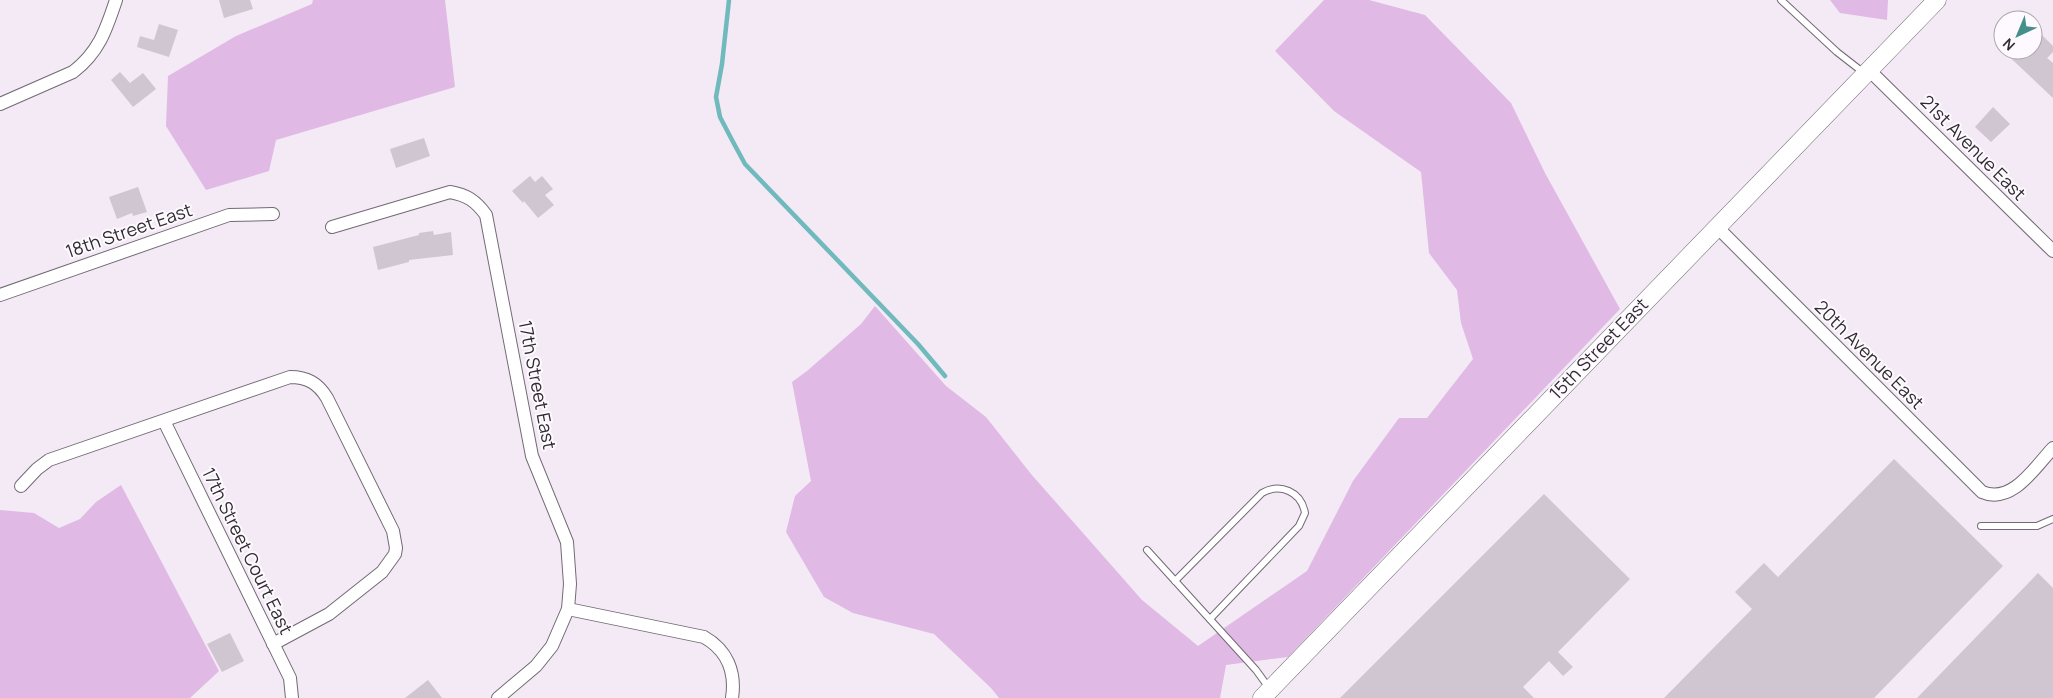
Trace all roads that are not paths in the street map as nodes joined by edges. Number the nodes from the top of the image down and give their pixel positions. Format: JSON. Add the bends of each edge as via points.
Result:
{"nodes":[{"id":1,"x":116,"y":0,"type":"edge"},
{"id":2,"x":1781,"y":0,"type":"edge"},
{"id":3,"x":1937,"y":0,"type":"edge"},
{"id":4,"x":1867,"y":72,"type":"junction"},
{"id":5,"x":0,"y":104,"type":"edge"},
{"id":6,"x":273,"y":214,"type":"dead end"},
{"id":7,"x":332,"y":227,"type":"dead end"},
{"id":8,"x":1717,"y":227,"type":"junction"},
{"id":9,"x":2053,"y":251,"type":"edge"},
{"id":10,"x":0,"y":295,"type":"edge"},
{"id":11,"x":164,"y":421,"type":"junction"},
{"id":12,"x":2053,"y":448,"type":"edge"},
{"id":13,"x":21,"y":486,"type":"dead end"},
{"id":14,"x":2053,"y":519,"type":"edge"},
{"id":15,"x":1981,"y":526,"type":"dead end"},
{"id":16,"x":1147,"y":550,"type":"dead end"},
{"id":17,"x":1175,"y":581,"type":"junction"},
{"id":18,"x":568,"y":609,"type":"junction"},
{"id":19,"x":1210,"y":619,"type":"junction"},
{"id":20,"x":274,"y":644,"type":"junction"},
{"id":21,"x":1270,"y":695,"type":"edge"},
{"id":22,"x":292,"y":698,"type":"edge"},
{"id":23,"x":498,"y":698,"type":"edge"},
{"id":24,"x":732,"y":698,"type":"edge"}],
"edges":[{"from":1,"to":5,"type":"street","via":[[101,43],[83,64],[73,72]]},
{"from":2,"to":4,"type":"lane","via":[[1837,52]]},
{"from":3,"to":4,"type":"main road","name":"15th Street East"},
{"from":4,"to":8,"type":"main road","name":"15th Street East"},
{"from":4,"to":9,"type":"street","name":"21st Avenue East"},
{"from":6,"to":10,"type":"street","name":"18th Street East","via":[[229,214]]},
{"from":7,"to":18,"type":"street","name":"17th Street East","via":[[450,192],[468,197],[486,215],[532,456],[567,542]]},
{"from":8,"to":12,"type":"street","name":"20th Avenue East","via":[[1982,492],[2002,495],[2016,486]]},
{"from":8,"to":21,"type":"main road","name":"15th Street East"},
{"from":11,"to":13,"type":"street","via":[[50,460]]},
{"from":11,"to":20,"type":"street","name":"17th Street Court East"},
{"from":11,"to":20,"type":"street","via":[[290,377],[310,380],[326,398],[393,531],[395,554],[382,572],[328,614]]},
{"from":14,"to":15,"type":"lane","via":[[2037,526]]},
{"from":16,"to":17,"type":"lane"},
{"from":17,"to":19,"type":"lane"},
{"from":17,"to":19,"type":"lane","via":[[1262,493],[1270,488],[1282,488],[1300,499],[1305,512],[1299,526]]},
{"from":18,"to":23,"type":"street","name":"17th Street East","via":[[545,656]]},
{"from":18,"to":24,"type":"street","via":[[704,637],[722,651],[730,664]]},
{"from":19,"to":21,"type":"lane","via":[[1256,670]]},
{"from":20,"to":22,"type":"street","name":"17th Street Court East","via":[[290,678]]}]}
